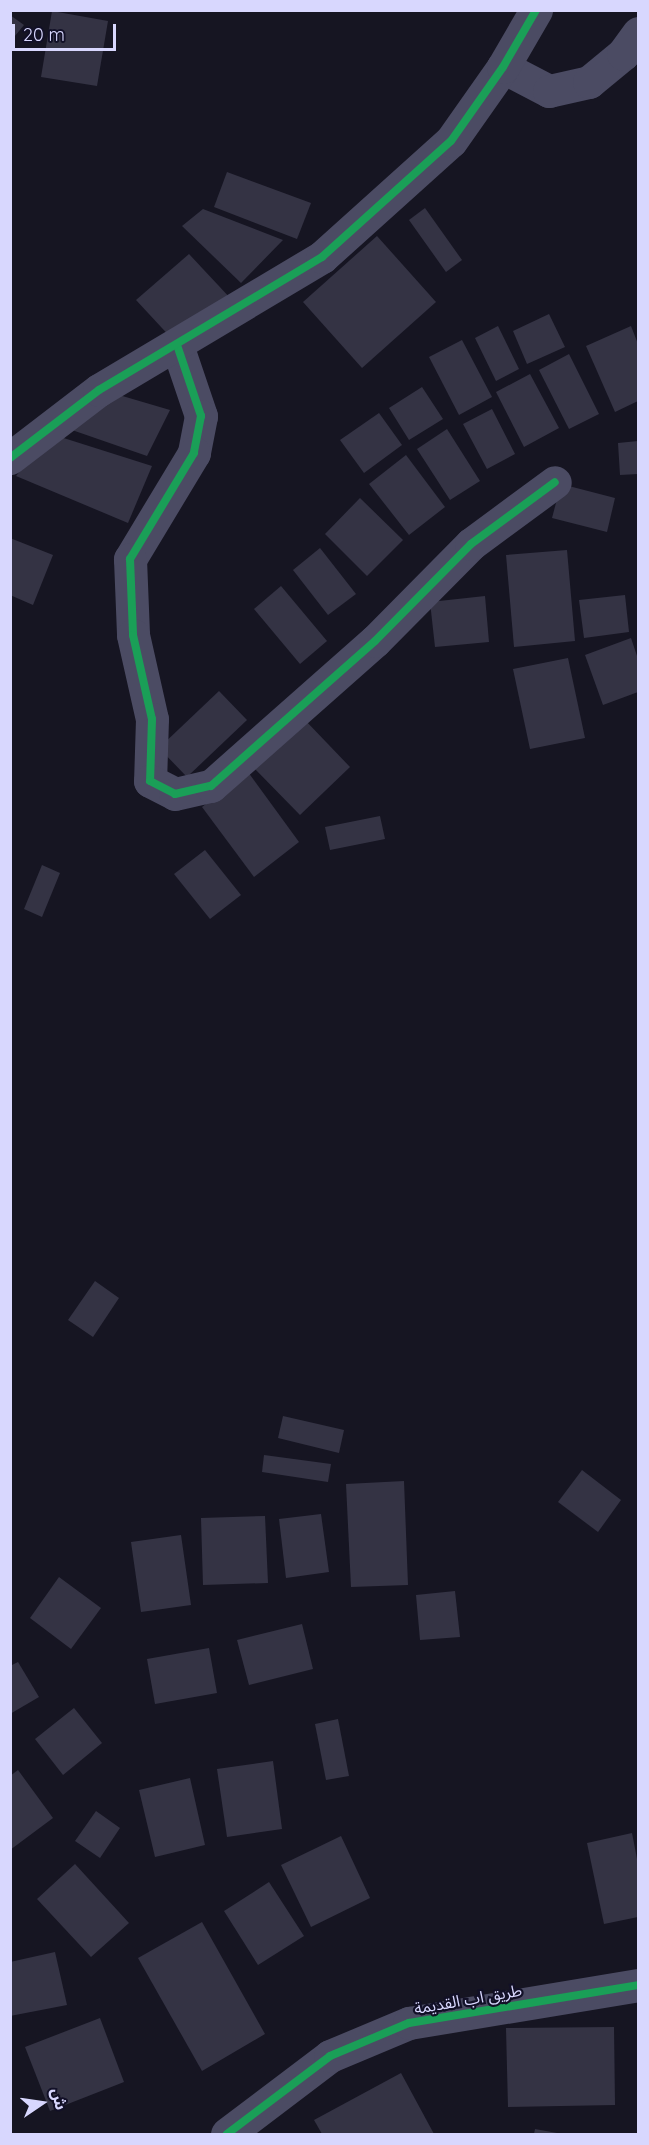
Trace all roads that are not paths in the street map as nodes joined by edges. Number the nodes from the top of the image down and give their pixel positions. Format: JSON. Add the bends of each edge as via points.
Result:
{"nodes":[{"id":1,"x":536,"y":10,"type":"edge"},
{"id":2,"x":639,"y":33,"type":"edge"},
{"id":3,"x":503,"y":67,"type":"junction"},
{"id":4,"x":177,"y":345,"type":"junction"},
{"id":5,"x":10,"y":458,"type":"edge"},
{"id":6,"x":555,"y":482,"type":"dead end"},
{"id":7,"x":639,"y":1985,"type":"edge"},
{"id":8,"x":227,"y":2134,"type":"edge"}],
"edges":[{"from":1,"to":3,"type":"street"},
{"from":2,"to":3,"type":"street","via":[[623,54],[589,82],[549,92]]},
{"from":3,"to":4,"type":"street","via":[[451,141],[322,257]]},
{"from":4,"to":5,"type":"street","via":[[99,390]]},
{"from":4,"to":6,"type":"street","via":[[201,416],[194,453],[130,559],[133,635],[152,718],[150,781],[175,794],[211,786],[375,641],[471,544]]},
{"from":7,"to":8,"type":"street","name":"طريق اب القديمة","via":[[409,2023],[330,2056]]}]}
